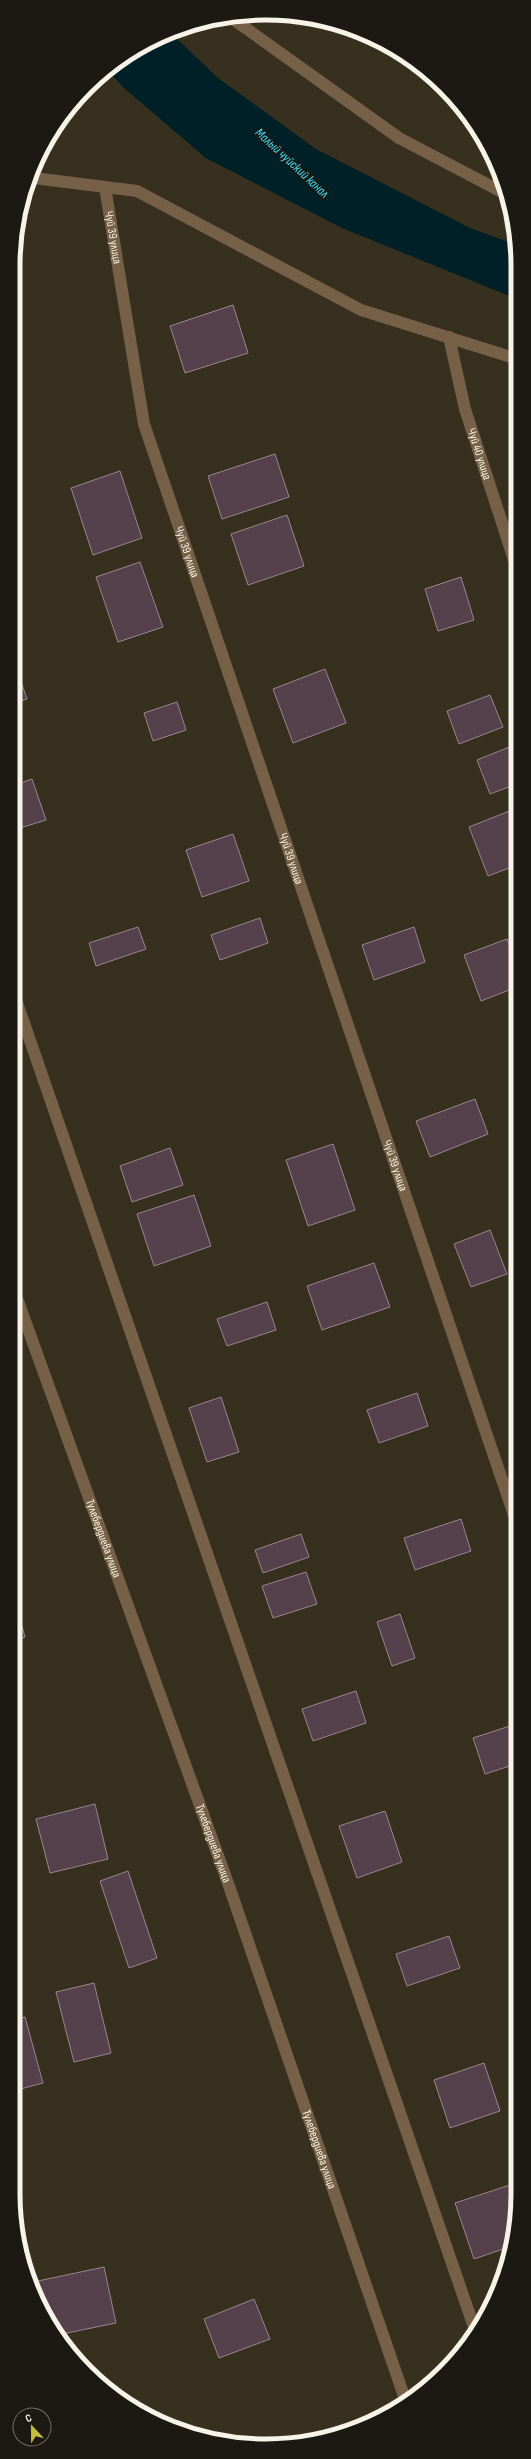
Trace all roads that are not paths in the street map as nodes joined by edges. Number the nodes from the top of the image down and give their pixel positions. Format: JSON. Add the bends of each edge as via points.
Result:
{"nodes":[{"id":1,"x":238,"y":22,"type":"edge"},
{"id":2,"x":36,"y":178,"type":"edge"},
{"id":3,"x":105,"y":187,"type":"junction"},
{"id":4,"x":499,"y":191,"type":"edge"},
{"id":5,"x":449,"y":337,"type":"junction"},
{"id":6,"x":511,"y":356,"type":"edge"},
{"id":7,"x":511,"y":551,"type":"edge"},
{"id":8,"x":20,"y":1011,"type":"edge"},
{"id":9,"x":20,"y":1307,"type":"edge"},
{"id":10,"x":511,"y":1506,"type":"edge"},
{"id":11,"x":473,"y":2325,"type":"edge"},
{"id":12,"x":404,"y":2396,"type":"edge"}],
"edges":[{"from":1,"to":4,"type":"street","via":[[399,138]]},
{"from":2,"to":3,"type":"street"},
{"from":3,"to":5,"type":"street","via":[[137,191],[362,310]]},
{"from":3,"to":10,"type":"street","name":"Чуй 39 улица","via":[[144,424]]},
{"from":5,"to":6,"type":"street"},
{"from":5,"to":7,"type":"street","name":"Чуй 40 улица","via":[[465,409]]},
{"from":8,"to":11,"type":"street"},
{"from":9,"to":12,"type":"street","name":"Тулебердиева улица","via":[[229,1886]]}]}
